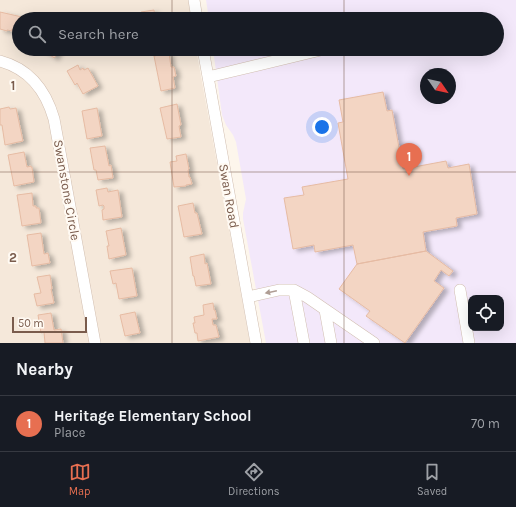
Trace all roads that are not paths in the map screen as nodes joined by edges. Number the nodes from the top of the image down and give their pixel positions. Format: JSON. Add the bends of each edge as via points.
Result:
{"nodes":[{"id":1,"x":194,"y":0,"type":"edge"},
{"id":2,"x":196,"y":12,"type":"edge"},
{"id":3,"x":204,"y":56,"type":"edge"},
{"id":4,"x":296,"y":56,"type":"edge"},
{"id":5,"x":0,"y":61,"type":"edge"},
{"id":6,"x":208,"y":77,"type":"junction"},
{"id":7,"x":294,"y":290,"type":"junction"},
{"id":8,"x":460,"y":290,"type":"dead end"},
{"id":9,"x":248,"y":296,"type":"junction"},
{"id":10,"x":326,"y":310,"type":"junction"},
{"id":11,"x":356,"y":331,"type":"junction"},
{"id":12,"x":95,"y":343,"type":"edge"},
{"id":13,"x":256,"y":343,"type":"edge"},
{"id":14,"x":304,"y":343,"type":"edge"},
{"id":15,"x":331,"y":343,"type":"edge"},
{"id":16,"x":358,"y":343,"type":"edge"},
{"id":17,"x":374,"y":343,"type":"edge"},
{"id":18,"x":469,"y":343,"type":"edge"}],
"edges":[{"from":1,"to":2,"type":"street"},
{"from":3,"to":6,"type":"street","name":"Swan Road"},
{"from":4,"to":6,"type":"street"},
{"from":5,"to":12,"type":"street","name":"Swanstone Circle","via":[[28,75],[45,95],[50,107]]},
{"from":6,"to":9,"type":"street","name":"Swan Road"},
{"from":7,"to":9,"type":"street","one_way":true},
{"from":7,"to":10,"type":"street"},
{"from":7,"to":14,"type":"street"},
{"from":8,"to":18,"type":"street"},
{"from":9,"to":13,"type":"street","name":"Swan Road"},
{"from":10,"to":11,"type":"street"},
{"from":10,"to":15,"type":"street"},
{"from":11,"to":16,"type":"street"},
{"from":11,"to":17,"type":"street"}]}
